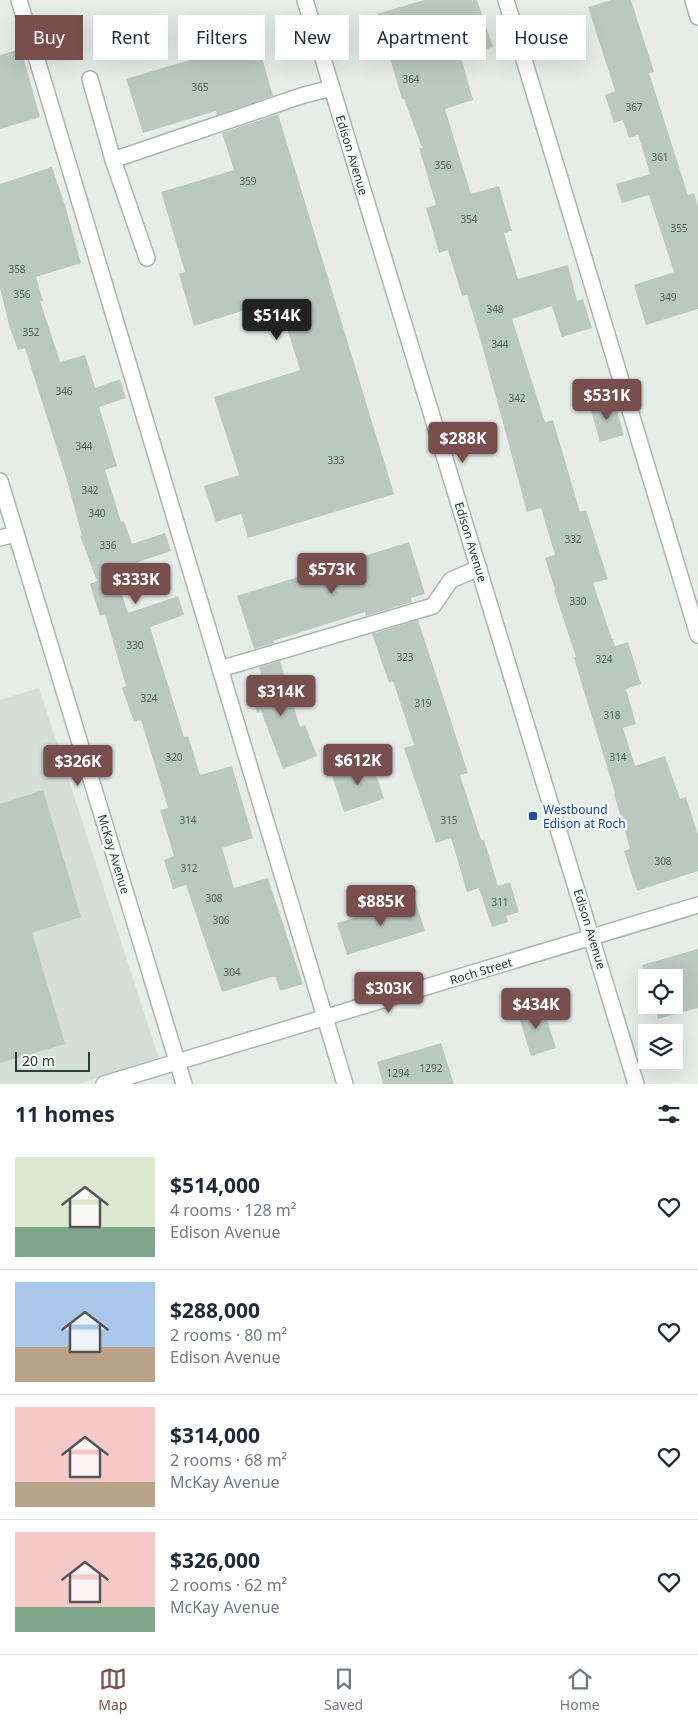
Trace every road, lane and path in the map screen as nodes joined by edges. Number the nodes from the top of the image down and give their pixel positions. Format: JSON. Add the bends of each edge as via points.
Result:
{"nodes":[{"id":1,"x":19,"y":0,"type":"edge"},
{"id":2,"x":305,"y":0,"type":"edge"},
{"id":3,"x":506,"y":0,"type":"edge"},
{"id":4,"x":693,"y":0,"type":"edge"},
{"id":5,"x":698,"y":17,"type":"edge"},
{"id":6,"x":90,"y":79,"type":"dead end"},
{"id":7,"x":332,"y":88,"type":"junction"},
{"id":8,"x":113,"y":160,"type":"junction"},
{"id":9,"x":146,"y":258,"type":"dead end"},
{"id":10,"x":0,"y":481,"type":"edge"},
{"id":11,"x":16,"y":534,"type":"junction"},
{"id":12,"x":0,"y":538,"type":"edge"},
{"id":13,"x":479,"y":568,"type":"junction"},
{"id":14,"x":698,"y":635,"type":"edge"},
{"id":15,"x":220,"y":670,"type":"junction"},
{"id":16,"x":698,"y":905,"type":"edge"},
{"id":17,"x":592,"y":937,"type":"junction"},
{"id":18,"x":325,"y":1018,"type":"junction"},
{"id":19,"x":177,"y":1062,"type":"junction"},
{"id":20,"x":104,"y":1084,"type":"edge"},
{"id":21,"x":184,"y":1084,"type":"edge"},
{"id":22,"x":345,"y":1084,"type":"edge"},
{"id":23,"x":636,"y":1084,"type":"edge"}],
"edges":[{"from":1,"to":15,"type":"street"},
{"from":2,"to":7,"type":"street","name":"Edison Avenue"},
{"from":3,"to":14,"type":"street"},
{"from":4,"to":5,"type":"street"},
{"from":6,"to":8,"type":"street"},
{"from":7,"to":8,"type":"street"},
{"from":7,"to":13,"type":"street","name":"Edison Avenue"},
{"from":8,"to":9,"type":"street"},
{"from":10,"to":11,"type":"street","name":"McKay Avenue"},
{"from":11,"to":12,"type":"street"},
{"from":11,"to":19,"type":"street","name":"McKay Avenue"},
{"from":13,"to":15,"type":"street","via":[[451,580],[433,606]]},
{"from":13,"to":17,"type":"street","name":"Edison Avenue"},
{"from":15,"to":18,"type":"street"},
{"from":16,"to":17,"type":"street","name":"Roch Street"},
{"from":17,"to":18,"type":"street","name":"Roch Street"},
{"from":17,"to":23,"type":"street","name":"Edison Avenue"},
{"from":18,"to":19,"type":"street","name":"Roch Street"},
{"from":18,"to":22,"type":"street"},
{"from":19,"to":20,"type":"street","name":"Roch Street"},
{"from":19,"to":21,"type":"street","name":"McKay Avenue"}]}
